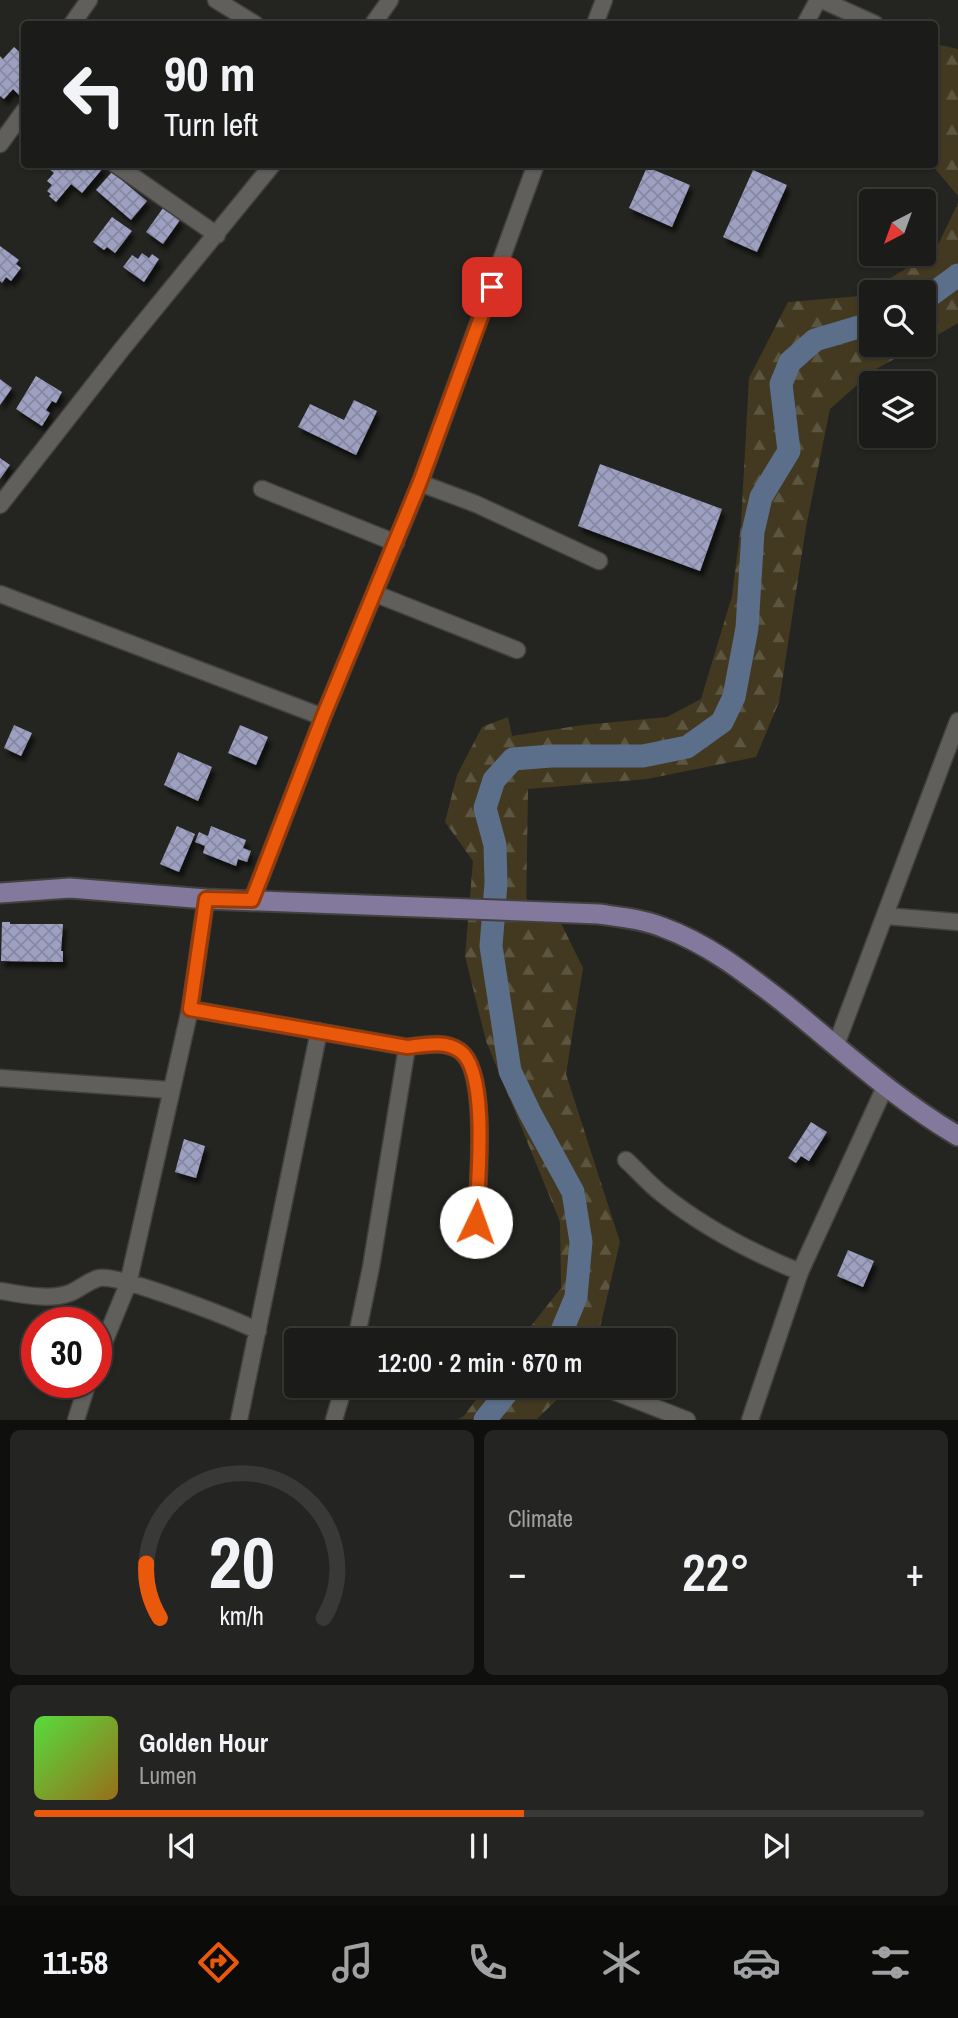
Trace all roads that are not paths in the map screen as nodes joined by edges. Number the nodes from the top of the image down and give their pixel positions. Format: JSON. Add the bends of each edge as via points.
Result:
{"nodes":[{"id":1,"x":89,"y":0,"type":"edge"},
{"id":2,"x":216,"y":0,"type":"edge"},
{"id":3,"x":390,"y":0,"type":"edge"},
{"id":4,"x":604,"y":0,"type":"edge"},
{"id":5,"x":820,"y":0,"type":"edge"},
{"id":6,"x":74,"y":21,"type":"edge"},
{"id":7,"x":250,"y":21,"type":"edge"},
{"id":8,"x":375,"y":21,"type":"edge"},
{"id":9,"x":595,"y":21,"type":"edge"},
{"id":10,"x":807,"y":21,"type":"edge"},
{"id":11,"x":868,"y":21,"type":"edge"},
{"id":12,"x":21,"y":115,"type":"edge"},
{"id":13,"x":0,"y":144,"type":"edge"},
{"id":14,"x":121,"y":168,"type":"edge"},
{"id":15,"x":271,"y":168,"type":"edge"},
{"id":16,"x":535,"y":168,"type":"edge"},
{"id":17,"x":217,"y":235,"type":"junction"},
{"id":18,"x":420,"y":482,"type":"junction"},
{"id":19,"x":262,"y":489,"type":"dead end"},
{"id":20,"x":0,"y":505,"type":"edge"},
{"id":21,"x":396,"y":543,"type":"junction"},
{"id":22,"x":599,"y":561,"type":"dead end"},
{"id":23,"x":0,"y":594,"type":"edge"},
{"id":24,"x":376,"y":594,"type":"junction"},
{"id":25,"x":517,"y":650,"type":"dead end"},
{"id":26,"x":323,"y":717,"type":"junction"},
{"id":27,"x":958,"y":721,"type":"edge"},
{"id":28,"x":0,"y":893,"type":"edge"},
{"id":29,"x":206,"y":899,"type":"junction"},
{"id":30,"x":252,"y":900,"type":"junction"},
{"id":31,"x":886,"y":916,"type":"junction"},
{"id":32,"x":958,"y":922,"type":"edge"},
{"id":33,"x":190,"y":1009,"type":"junction"},
{"id":34,"x":319,"y":1031,"type":"junction"},
{"id":35,"x":836,"y":1045,"type":"junction"},
{"id":36,"x":407,"y":1047,"type":"junction"},
{"id":37,"x":0,"y":1078,"type":"edge"},
{"id":38,"x":885,"y":1087,"type":"junction"},
{"id":39,"x":170,"y":1090,"type":"junction"},
{"id":40,"x":958,"y":1136,"type":"edge"},
{"id":41,"x":626,"y":1160,"type":"dead end"},
{"id":42,"x":476,"y":1237,"type":"dead end"},
{"id":43,"x":800,"y":1272,"type":"junction"},
{"id":44,"x":128,"y":1284,"type":"junction"},
{"id":45,"x":0,"y":1291,"type":"edge"},
{"id":46,"x":112,"y":1323,"type":"edge"},
{"id":47,"x":358,"y":1328,"type":"edge"},
{"id":48,"x":258,"y":1331,"type":"junction"},
{"id":49,"x":83,"y":1398,"type":"edge"},
{"id":50,"x":340,"y":1398,"type":"edge"},
{"id":51,"x":632,"y":1398,"type":"edge"},
{"id":52,"x":76,"y":1419,"type":"edge"},
{"id":53,"x":239,"y":1419,"type":"edge"},
{"id":54,"x":334,"y":1419,"type":"edge"},
{"id":55,"x":687,"y":1419,"type":"edge"},
{"id":56,"x":750,"y":1419,"type":"edge"}],
"edges":[{"from":1,"to":6,"type":"street"},
{"from":2,"to":7,"type":"street"},
{"from":3,"to":8,"type":"street"},
{"from":4,"to":9,"type":"street"},
{"from":5,"to":10,"type":"street"},
{"from":5,"to":11,"type":"street"},
{"from":12,"to":13,"type":"street"},
{"from":14,"to":17,"type":"street"},
{"from":15,"to":17,"type":"street"},
{"from":16,"to":18,"type":"street"},
{"from":17,"to":20,"type":"street"},
{"from":18,"to":21,"type":"street"},
{"from":18,"to":22,"type":"street"},
{"from":19,"to":21,"type":"street"},
{"from":21,"to":24,"type":"street"},
{"from":23,"to":26,"type":"street"},
{"from":24,"to":25,"type":"street"},
{"from":24,"to":26,"type":"street"},
{"from":26,"to":30,"type":"street"},
{"from":27,"to":31,"type":"street"},
{"from":28,"to":29,"type":"main road","via":[[70,888]]},
{"from":29,"to":30,"type":"main road"},
{"from":29,"to":33,"type":"street"},
{"from":30,"to":35,"type":"main road","via":[[599,914],[659,925],[715,951]]},
{"from":31,"to":32,"type":"street"},
{"from":31,"to":35,"type":"street"},
{"from":33,"to":34,"type":"street"},
{"from":33,"to":39,"type":"street"},
{"from":34,"to":36,"type":"street"},
{"from":34,"to":48,"type":"street"},
{"from":35,"to":38,"type":"main road"},
{"from":36,"to":42,"type":"street","via":[[433,1043],[452,1047],[463,1052],[469,1062],[479,1110]]},
{"from":36,"to":47,"type":"street"},
{"from":37,"to":39,"type":"street"},
{"from":38,"to":40,"type":"main road"},
{"from":38,"to":43,"type":"street"},
{"from":39,"to":44,"type":"street"},
{"from":41,"to":43,"type":"street","via":[[663,1195],[713,1228],[760,1256]]},
{"from":43,"to":56,"type":"street"},
{"from":44,"to":45,"type":"street","via":[[100,1278],[55,1297]]},
{"from":44,"to":46,"type":"street"},
{"from":44,"to":48,"type":"street"},
{"from":48,"to":53,"type":"street"},
{"from":49,"to":52,"type":"street"},
{"from":50,"to":54,"type":"street"},
{"from":51,"to":55,"type":"street"}]}
